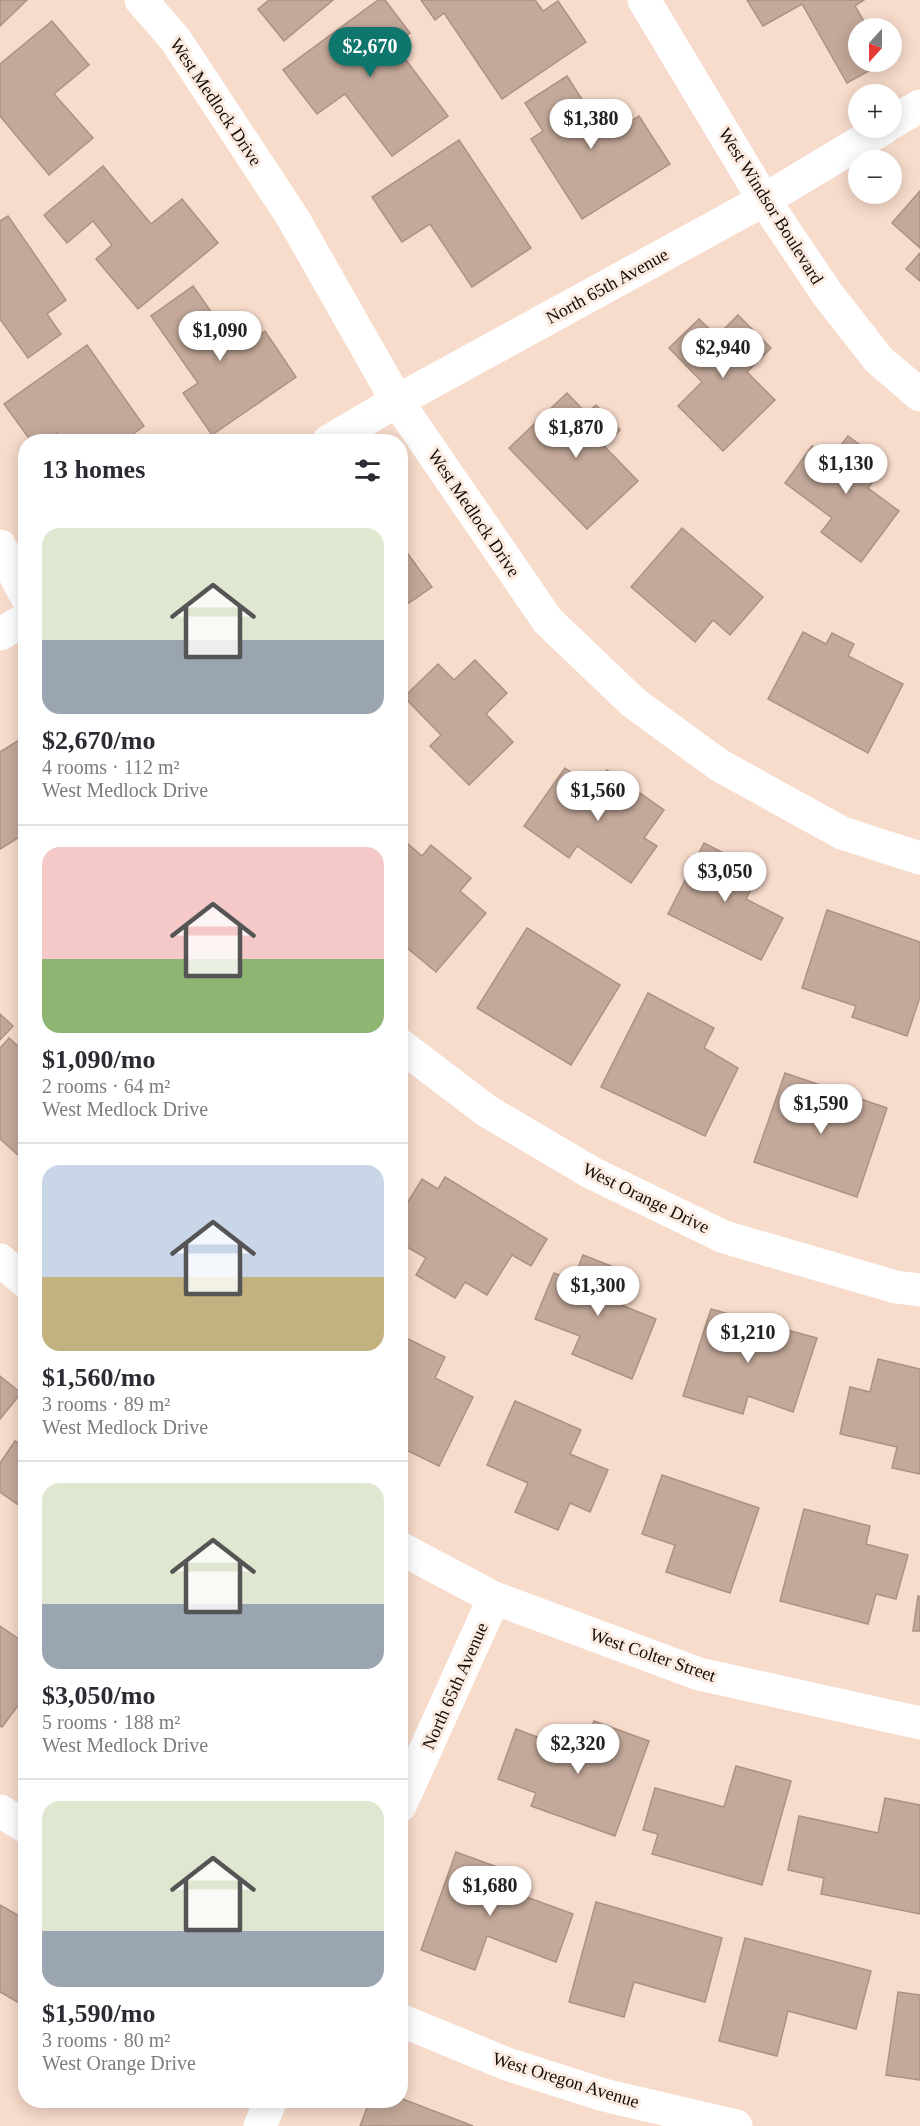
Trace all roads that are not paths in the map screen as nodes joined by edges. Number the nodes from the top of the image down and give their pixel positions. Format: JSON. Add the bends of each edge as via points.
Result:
{"nodes":[{"id":1,"x":141,"y":0,"type":"edge"},
{"id":2,"x":644,"y":0,"type":"edge"},
{"id":3,"x":920,"y":106,"type":"edge"},
{"id":4,"x":902,"y":117,"type":"edge"},
{"id":5,"x":867,"y":138,"type":"edge"},
{"id":6,"x":764,"y":200,"type":"junction"},
{"id":7,"x":920,"y":395,"type":"edge"},
{"id":8,"x":397,"y":401,"type":"junction"},
{"id":9,"x":341,"y":434,"type":"edge"},
{"id":10,"x":0,"y":546,"type":"edge"},
{"id":11,"x":18,"y":581,"type":"edge"},
{"id":12,"x":18,"y":624,"type":"edge"},
{"id":13,"x":0,"y":634,"type":"edge"},
{"id":14,"x":920,"y":858,"type":"edge"},
{"id":15,"x":408,"y":1051,"type":"edge"},
{"id":16,"x":0,"y":1260,"type":"edge"},
{"id":17,"x":18,"y":1275,"type":"edge"},
{"id":18,"x":920,"y":1290,"type":"edge"},
{"id":19,"x":408,"y":1552,"type":"edge"},
{"id":20,"x":494,"y":1598,"type":"junction"},
{"id":21,"x":920,"y":1723,"type":"edge"},
{"id":22,"x":408,"y":1788,"type":"edge"},
{"id":23,"x":0,"y":1811,"type":"edge"},
{"id":24,"x":18,"y":1822,"type":"edge"},
{"id":25,"x":408,"y":2023,"type":"edge"},
{"id":26,"x":268,"y":2108,"type":"edge"},
{"id":27,"x":260,"y":2126,"type":"edge"},
{"id":28,"x":736,"y":2126,"type":"edge"}],
"edges":[{"from":1,"to":8,"type":"street","name":"West Medlock Drive","via":[[175,39],[293,218]]},
{"from":2,"to":6,"type":"street","name":"West Windsor Boulevard"},
{"from":3,"to":4,"type":"street"},
{"from":5,"to":6,"type":"street","name":"North 65th Avenue"},
{"from":6,"to":7,"type":"street","name":"West Windsor Boulevard","via":[[828,296],[879,360]]},
{"from":6,"to":8,"type":"street","name":"North 65th Avenue"},
{"from":8,"to":9,"type":"street","name":"North 65th Avenue"},
{"from":8,"to":14,"type":"street","name":"West Medlock Drive","via":[[548,621],[634,703],[719,765],[842,833]]},
{"from":10,"to":11,"type":"street"},
{"from":12,"to":13,"type":"street"},
{"from":15,"to":18,"type":"street","name":"West Orange Drive","via":[[487,1111],[592,1173],[724,1237],[896,1287]]},
{"from":16,"to":17,"type":"street"},
{"from":19,"to":20,"type":"street","name":"West Colter Street"},
{"from":20,"to":21,"type":"street","name":"West Colter Street","via":[[699,1674]]},
{"from":20,"to":22,"type":"street","name":"North 65th Avenue"},
{"from":23,"to":24,"type":"street"},
{"from":25,"to":28,"type":"street","name":"West Oregon Avenue","via":[[507,2064],[594,2092]]},
{"from":26,"to":27,"type":"street"}]}
